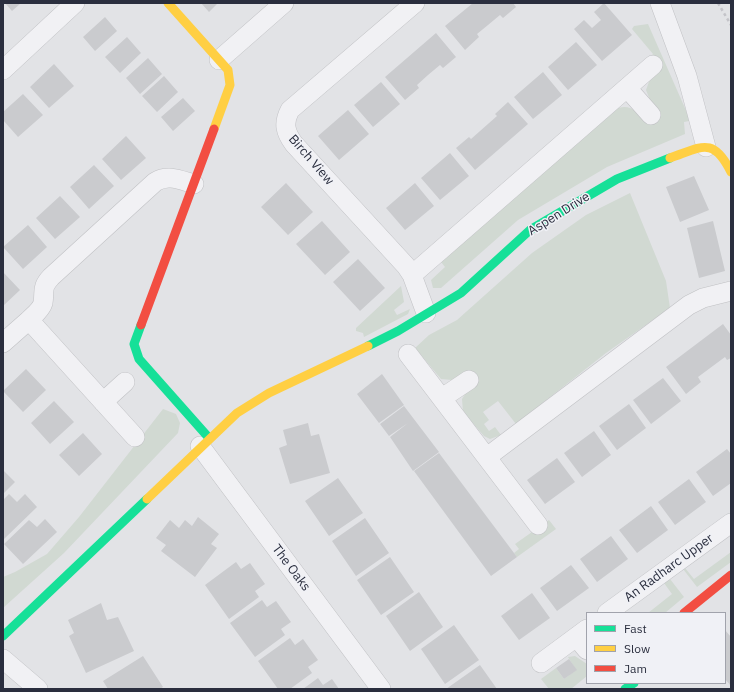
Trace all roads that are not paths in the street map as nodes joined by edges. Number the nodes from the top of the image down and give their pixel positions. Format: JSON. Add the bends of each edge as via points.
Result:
{"nodes":[{"id":1,"x":75,"y":3,"type":"edge"},
{"id":2,"x":168,"y":3,"type":"edge"},
{"id":3,"x":284,"y":3,"type":"edge"},
{"id":4,"x":415,"y":3,"type":"edge"},
{"id":5,"x":660,"y":3,"type":"edge"},
{"id":6,"x":219,"y":60,"type":"junction"},
{"id":7,"x":653,"y":65,"type":"dead end"},
{"id":8,"x":3,"y":70,"type":"edge"},
{"id":9,"x":628,"y":88,"type":"junction"},
{"id":10,"x":651,"y":115,"type":"dead end"},
{"id":11,"x":706,"y":147,"type":"junction"},
{"id":12,"x":731,"y":172,"type":"edge"},
{"id":13,"x":194,"y":184,"type":"junction"},
{"id":14,"x":412,"y":275,"type":"junction"},
{"id":15,"x":731,"y":291,"type":"edge"},
{"id":16,"x":426,"y":313,"type":"junction"},
{"id":17,"x":29,"y":320,"type":"junction"},
{"id":18,"x":3,"y":343,"type":"edge"},
{"id":19,"x":408,"y":354,"type":"dead end"},
{"id":20,"x":469,"y":380,"type":"dead end"},
{"id":21,"x":125,"y":382,"type":"dead end"},
{"id":22,"x":442,"y":398,"type":"junction"},
{"id":23,"x":103,"y":402,"type":"junction"},
{"id":24,"x":135,"y":437,"type":"dead end"},
{"id":25,"x":205,"y":442,"type":"junction"},
{"id":26,"x":487,"y":457,"type":"junction"},
{"id":27,"x":731,"y":523,"type":"edge"},
{"id":28,"x":538,"y":525,"type":"dead end"},
{"id":29,"x":730,"y":577,"type":"edge"},
{"id":30,"x":608,"y":612,"type":"edge"},
{"id":31,"x":685,"y":612,"type":"edge"},
{"id":32,"x":3,"y":636,"type":"edge"},
{"id":33,"x":584,"y":639,"type":"edge"},
{"id":34,"x":3,"y":659,"type":"edge"},
{"id":35,"x":541,"y":663,"type":"dead end"},
{"id":36,"x":38,"y":689,"type":"edge"},
{"id":37,"x":381,"y":689,"type":"edge"}],
"edges":[{"from":1,"to":8,"type":"street"},
{"from":2,"to":6,"type":"street"},
{"from":3,"to":6,"type":"street"},
{"from":4,"to":14,"type":"street","name":"Birch View","via":[[290,110],[286,118],[289,137],[294,144]]},
{"from":5,"to":11,"type":"street","via":[[687,76]]},
{"from":6,"to":13,"type":"street","via":[[228,70],[230,85]]},
{"from":7,"to":9,"type":"street"},
{"from":9,"to":10,"type":"street"},
{"from":9,"to":14,"type":"street"},
{"from":11,"to":12,"type":"street","via":[[720,153]]},
{"from":11,"to":16,"type":"street","name":"Aspen Drive","via":[[695,148],[617,179],[530,230],[461,293]]},
{"from":13,"to":17,"type":"street","via":[[172,178],[162,178],[155,182],[50,277],[44,285],[40,310]]},
{"from":13,"to":25,"type":"street","via":[[134,344],[139,359]]},
{"from":14,"to":16,"type":"street","name":"Birch View"},
{"from":15,"to":26,"type":"street","via":[[703,298],[689,305]]},
{"from":16,"to":25,"type":"street","name":"Aspen Drive","via":[[398,331],[269,393],[237,413]]},
{"from":17,"to":18,"type":"street"},
{"from":17,"to":23,"type":"street"},
{"from":19,"to":22,"type":"street"},
{"from":20,"to":22,"type":"street"},
{"from":21,"to":23,"type":"street"},
{"from":22,"to":26,"type":"street"},
{"from":23,"to":24,"type":"street"},
{"from":25,"to":32,"type":"street","name":"Aspen Drive"},
{"from":25,"to":37,"type":"street","name":"The Oaks"},
{"from":26,"to":28,"type":"street"},
{"from":27,"to":30,"type":"street","name":"An Radharc Upper"},
{"from":29,"to":31,"type":"street"},
{"from":33,"to":35,"type":"street"},
{"from":34,"to":36,"type":"street"}]}
